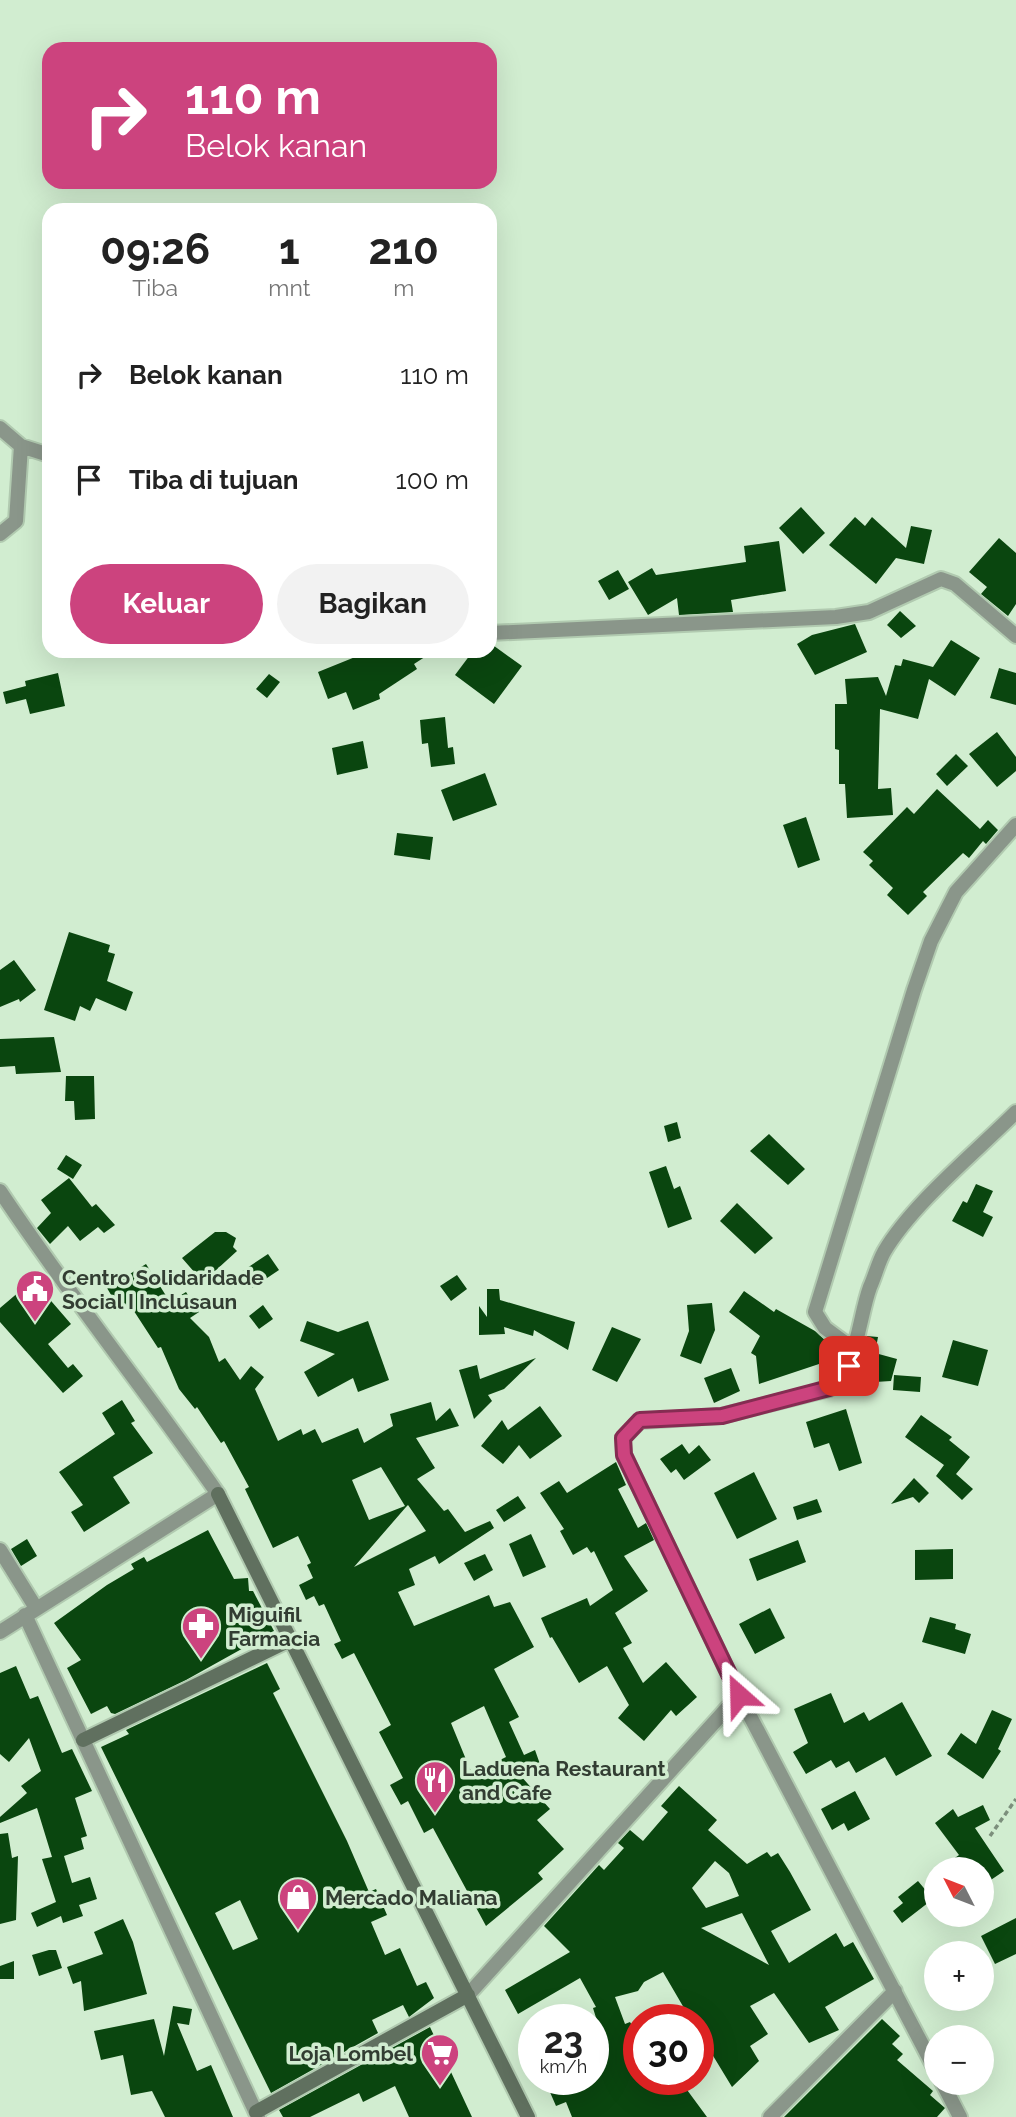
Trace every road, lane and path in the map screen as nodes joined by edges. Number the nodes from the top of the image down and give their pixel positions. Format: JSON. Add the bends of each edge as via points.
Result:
{"nodes":[{"id":1,"x":0,"y":428,"type":"edge"},
{"id":2,"x":21,"y":446,"type":"junction"},
{"id":3,"x":42,"y":453,"type":"edge"},
{"id":4,"x":0,"y":534,"type":"edge"},
{"id":5,"x":497,"y":633,"type":"edge"},
{"id":6,"x":1016,"y":636,"type":"edge"},
{"id":7,"x":1016,"y":825,"type":"edge"},
{"id":8,"x":1016,"y":1112,"type":"edge"},
{"id":9,"x":0,"y":1191,"type":"edge"},
{"id":10,"x":852,"y":1348,"type":"junction"},
{"id":11,"x":218,"y":1494,"type":"junction"},
{"id":12,"x":0,"y":1550,"type":"edge"},
{"id":13,"x":30,"y":1612,"type":"junction"},
{"id":14,"x":0,"y":1632,"type":"edge"},
{"id":15,"x":292,"y":1639,"type":"junction"},
{"id":16,"x":739,"y":1695,"type":"junction"},
{"id":17,"x":83,"y":1740,"type":"junction"},
{"id":18,"x":1016,"y":1799,"type":"edge"},
{"id":19,"x":990,"y":1836,"type":"dead end"},
{"id":20,"x":895,"y":1991,"type":"junction"},
{"id":21,"x":468,"y":1995,"type":"junction"},
{"id":22,"x":924,"y":2048,"type":"edge"},
{"id":23,"x":949,"y":2095,"type":"edge"},
{"id":24,"x":257,"y":2114,"type":"edge"},
{"id":25,"x":528,"y":2117,"type":"edge"},
{"id":26,"x":770,"y":2117,"type":"edge"},
{"id":27,"x":960,"y":2117,"type":"edge"}],
"edges":[{"from":1,"to":2,"type":"street"},
{"from":2,"to":3,"type":"street"},
{"from":2,"to":4,"type":"street","via":[[16,521]]},
{"from":5,"to":6,"type":"street","via":[[836,617],[869,612],[941,579],[955,584]]},
{"from":7,"to":10,"type":"street","via":[[956,892],[931,941],[909,1003],[815,1312],[825,1328]]},
{"from":8,"to":10,"type":"street","via":[[929,1198],[883,1253]]},
{"from":9,"to":11,"type":"street"},
{"from":10,"to":16,"type":"street","via":[[841,1380],[829,1388],[722,1416],[640,1420],[623,1438],[624,1455]]},
{"from":11,"to":13,"type":"street"},
{"from":11,"to":15,"type":"street"},
{"from":12,"to":13,"type":"street"},
{"from":13,"to":14,"type":"street"},
{"from":13,"to":17,"type":"street"},
{"from":15,"to":17,"type":"street"},
{"from":15,"to":21,"type":"street"},
{"from":16,"to":20,"type":"street"},
{"from":16,"to":21,"type":"street"},
{"from":17,"to":24,"type":"street"},
{"from":18,"to":19,"type":"path"},
{"from":20,"to":22,"type":"street"},
{"from":20,"to":26,"type":"street"},
{"from":21,"to":24,"type":"street"},
{"from":21,"to":25,"type":"street"},
{"from":23,"to":27,"type":"street"}]}
